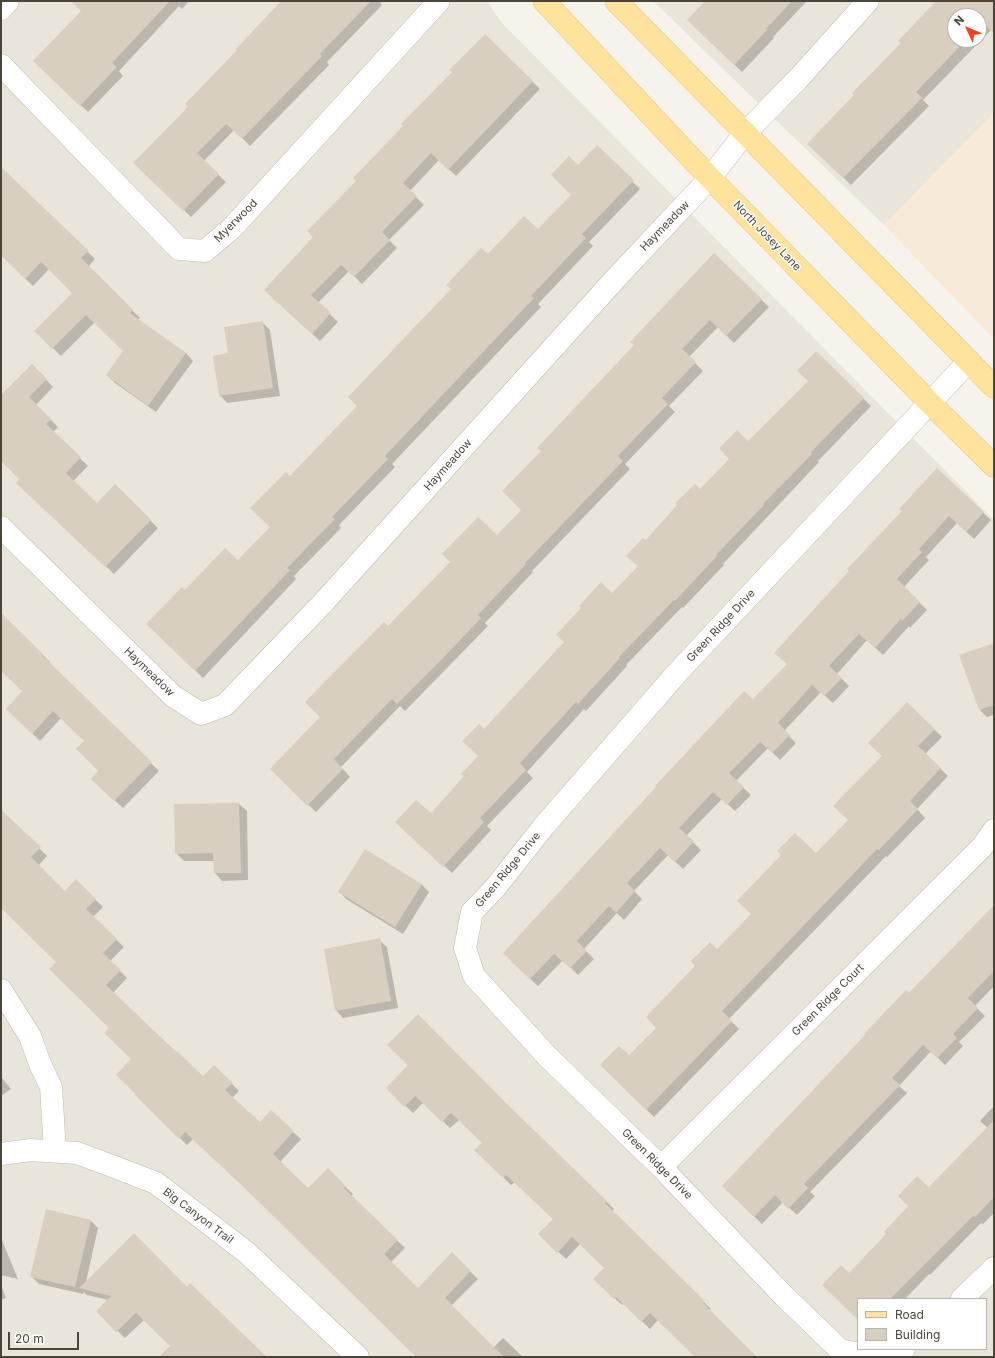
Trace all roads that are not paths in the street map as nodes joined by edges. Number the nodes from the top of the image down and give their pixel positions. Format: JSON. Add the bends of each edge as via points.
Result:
{"nodes":[{"id":1,"x":8,"y":1,"type":"edge"},
{"id":2,"x":439,"y":1,"type":"edge"},
{"id":3,"x":544,"y":1,"type":"edge"},
{"id":4,"x":616,"y":1,"type":"edge"},
{"id":5,"x":868,"y":1,"type":"edge"},
{"id":6,"x":1,"y":9,"type":"edge"},
{"id":7,"x":1,"y":65,"type":"edge"},
{"id":8,"x":745,"y":133,"type":"junction"},
{"id":9,"x":710,"y":178,"type":"junction"},
{"id":10,"x":969,"y":362,"type":"junction"},
{"id":11,"x":994,"y":387,"type":"edge"},
{"id":12,"x":930,"y":403,"type":"junction"},
{"id":13,"x":994,"y":466,"type":"edge"},
{"id":14,"x":1,"y":527,"type":"edge"},
{"id":15,"x":994,"y":830,"type":"edge"},
{"id":16,"x":1,"y":990,"type":"edge"},
{"id":17,"x":55,"y":1152,"type":"junction"},
{"id":18,"x":1,"y":1154,"type":"edge"},
{"id":19,"x":661,"y":1167,"type":"junction"},
{"id":20,"x":994,"y":1268,"type":"edge"},
{"id":21,"x":963,"y":1298,"type":"edge"},
{"id":22,"x":903,"y":1350,"type":"edge"},
{"id":23,"x":358,"y":1357,"type":"edge"}],
"edges":[{"from":1,"to":6,"type":"street"},
{"from":2,"to":7,"type":"street","name":"Myerwood","via":[[232,228],[205,251],[179,249]]},
{"from":3,"to":9,"type":"main road","name":"North Josey Lane"},
{"from":4,"to":8,"type":"main road"},
{"from":5,"to":8,"type":"street","name":"Haymeadow"},
{"from":8,"to":9,"type":"street","name":"Haymeadow"},
{"from":8,"to":10,"type":"main road"},
{"from":9,"to":12,"type":"main road","name":"North Josey Lane"},
{"from":9,"to":14,"type":"street","name":"Haymeadow","via":[[617,277],[322,604],[225,705],[201,714],[173,696]]},
{"from":10,"to":11,"type":"main road"},
{"from":10,"to":12,"type":"street","name":"Green Ridge Drive"},
{"from":12,"to":13,"type":"main road","name":"North Josey Lane"},
{"from":12,"to":19,"type":"street","name":"Green Ridge Drive","via":[[677,673],[472,912],[465,948],[474,976],[547,1056]]},
{"from":15,"to":19,"type":"street","name":"Green Ridge Court","via":[[977,852]]},
{"from":16,"to":17,"type":"street","via":[[30,1036],[51,1087]]},
{"from":17,"to":18,"type":"street","name":"Big Canyon Trail","via":[[30,1150]]},
{"from":17,"to":23,"type":"street","name":"Big Canyon Trail","via":[[77,1154],[156,1183],[246,1252]]},
{"from":19,"to":22,"type":"street","name":"Green Ridge Drive","via":[[783,1295],[840,1350],[864,1355]]},
{"from":20,"to":21,"type":"street"}]}
